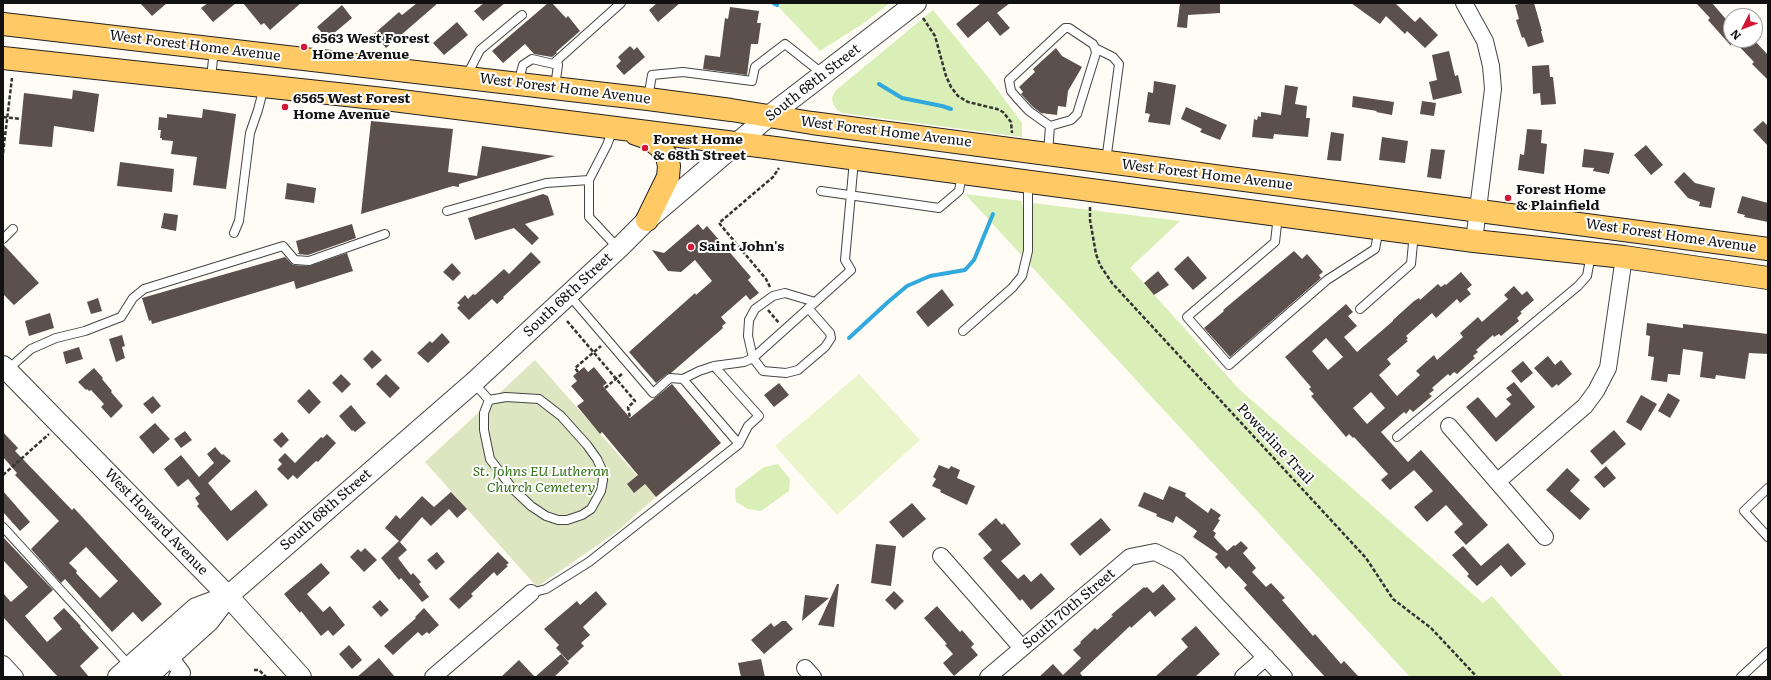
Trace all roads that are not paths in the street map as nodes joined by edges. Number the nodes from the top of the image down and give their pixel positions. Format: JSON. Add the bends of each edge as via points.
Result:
{"nodes":[{"id":1,"x":621,"y":3,"type":"edge"},
{"id":2,"x":1464,"y":3,"type":"edge"},
{"id":3,"x":914,"y":4,"type":"edge"},
{"id":4,"x":522,"y":15,"type":"dead end"},
{"id":5,"x":3,"y":24,"type":"edge"},
{"id":6,"x":214,"y":48,"type":"junction"},
{"id":7,"x":1095,"y":48,"type":"junction"},
{"id":8,"x":3,"y":58,"type":"edge"},
{"id":9,"x":554,"y":63,"type":"junction"},
{"id":10,"x":823,"y":74,"type":"junction"},
{"id":11,"x":466,"y":77,"type":"junction"},
{"id":12,"x":211,"y":81,"type":"junction"},
{"id":13,"x":518,"y":84,"type":"junction"},
{"id":14,"x":264,"y":86,"type":"junction"},
{"id":15,"x":555,"y":88,"type":"junction"},
{"id":16,"x":648,"y":99,"type":"junction"},
{"id":17,"x":769,"y":116,"type":"junction"},
{"id":18,"x":1050,"y":126,"type":"junction"},
{"id":19,"x":617,"y":128,"type":"junction"},
{"id":20,"x":736,"y":143,"type":"junction"},
{"id":21,"x":1048,"y":154,"type":"junction"},
{"id":22,"x":854,"y":159,"type":"junction"},
{"id":23,"x":1106,"y":162,"type":"junction"},
{"id":24,"x":962,"y":173,"type":"junction"},
{"id":25,"x":589,"y":180,"type":"junction"},
{"id":26,"x":1028,"y":182,"type":"junction"},
{"id":27,"x":820,"y":191,"type":"dead end"},
{"id":28,"x":851,"y":196,"type":"junction"},
{"id":29,"x":447,"y":211,"type":"dead end"},
{"id":30,"x":1478,"y":211,"type":"junction"},
{"id":31,"x":1278,"y":215,"type":"junction"},
{"id":32,"x":647,"y":220,"type":"junction"},
{"id":33,"x":1379,"y":228,"type":"junction"},
{"id":34,"x":13,"y":229,"type":"dead end"},
{"id":35,"x":234,"y":233,"type":"dead end"},
{"id":36,"x":1414,"y":233,"type":"junction"},
{"id":37,"x":385,"y":234,"type":"dead end"},
{"id":38,"x":3,"y":239,"type":"edge"},
{"id":39,"x":1474,"y":241,"type":"junction"},
{"id":40,"x":619,"y":248,"type":"junction"},
{"id":41,"x":1768,"y":249,"type":"edge"},
{"id":42,"x":1591,"y":253,"type":"junction"},
{"id":43,"x":1624,"y":257,"type":"junction"},
{"id":44,"x":1768,"y":278,"type":"edge"},
{"id":45,"x":569,"y":295,"type":"junction"},
{"id":46,"x":815,"y":302,"type":"junction"},
{"id":47,"x":808,"y":308,"type":"junction"},
{"id":48,"x":1360,"y":309,"type":"dead end"},
{"id":49,"x":963,"y":331,"type":"dead end"},
{"id":50,"x":753,"y":358,"type":"junction"},
{"id":51,"x":714,"y":366,"type":"junction"},
{"id":52,"x":4,"y":367,"type":"edge"},
{"id":53,"x":683,"y":379,"type":"junction"},
{"id":54,"x":474,"y":382,"type":"junction"},
{"id":55,"x":489,"y":400,"type":"junction"},
{"id":56,"x":1449,"y":426,"type":"dead end"},
{"id":57,"x":1397,"y":438,"type":"dead end"},
{"id":58,"x":739,"y":444,"type":"junction"},
{"id":59,"x":1498,"y":481,"type":"junction"},
{"id":60,"x":1768,"y":488,"type":"edge"},
{"id":61,"x":3,"y":526,"type":"edge"},
{"id":62,"x":1545,"y":537,"type":"dead end"},
{"id":63,"x":1768,"y":537,"type":"edge"},
{"id":64,"x":941,"y":556,"type":"dead end"},
{"id":65,"x":531,"y":593,"type":"joint"},
{"id":66,"x":228,"y":596,"type":"junction"},
{"id":67,"x":1022,"y":648,"type":"junction"},
{"id":68,"x":164,"y":650,"type":"junction"},
{"id":69,"x":1768,"y":652,"type":"edge"},
{"id":70,"x":1266,"y":657,"type":"junction"},
{"id":71,"x":3,"y":664,"type":"edge"},
{"id":72,"x":134,"y":674,"type":"edge"},
{"id":73,"x":15,"y":677,"type":"edge"},
{"id":74,"x":177,"y":677,"type":"edge"},
{"id":75,"x":301,"y":677,"type":"edge"},
{"id":76,"x":433,"y":677,"type":"edge"},
{"id":77,"x":988,"y":677,"type":"edge"},
{"id":78,"x":1243,"y":677,"type":"edge"},
{"id":79,"x":1284,"y":677,"type":"edge"},
{"id":80,"x":1741,"y":677,"type":"edge"}],
"edges":[{"from":1,"to":9,"type":"lane"},
{"from":2,"to":30,"type":"street","via":[[1485,41],[1493,89]]},
{"from":3,"to":10,"type":"street","name":"South 68th Street"},
{"from":4,"to":11,"type":"lane","via":[[480,50]]},
{"from":5,"to":6,"type":"main road","name":"West Forest Home Avenue"},
{"from":6,"to":11,"type":"main road","name":"West Forest Home Avenue"},
{"from":6,"to":12,"type":"lane"},
{"from":7,"to":18,"type":"lane","via":[[1096,53],[1077,114],[1071,120]]},
{"from":7,"to":18,"type":"lane","via":[[1069,28],[1065,28],[1009,80],[1011,91],[1017,98],[1029,111]]},
{"from":7,"to":23,"type":"lane","via":[[1113,57],[1119,64]]},
{"from":8,"to":12,"type":"main road","name":"West Forest Home Avenue"},
{"from":9,"to":13,"type":"lane","via":[[528,60],[523,65]]},
{"from":9,"to":15,"type":"lane","via":[[558,65]]},
{"from":10,"to":16,"type":"lane","via":[[785,44],[755,67],[752,81],[683,72],[652,75]]},
{"from":10,"to":17,"type":"street","name":"South 68th Street"},
{"from":11,"to":13,"type":"main road","name":"West Forest Home Avenue"},
{"from":12,"to":14,"type":"main road","name":"West Forest Home Avenue"},
{"from":13,"to":15,"type":"main road","name":"West Forest Home Avenue"},
{"from":14,"to":19,"type":"main road","name":"West Forest Home Avenue"},
{"from":14,"to":35,"type":"lane","via":[[250,132],[239,221]]},
{"from":15,"to":16,"type":"main road","name":"West Forest Home Avenue"},
{"from":16,"to":17,"type":"main road","name":"West Forest Home Avenue"},
{"from":17,"to":20,"type":"street","name":"South 68th Street"},
{"from":17,"to":21,"type":"main road","name":"West Forest Home Avenue","via":[[812,124]]},
{"from":18,"to":21,"type":"lane"},
{"from":19,"to":20,"type":"main road","name":"West Forest Home Avenue"},
{"from":19,"to":25,"type":"lane"},
{"from":19,"to":32,"type":"main road","via":[[650,139],[667,157],[668,178]]},
{"from":20,"to":22,"type":"main road","name":"West Forest Home Avenue"},
{"from":20,"to":32,"type":"street","name":"South 68th Street"},
{"from":21,"to":23,"type":"main road","name":"West Forest Home Avenue"},
{"from":22,"to":24,"type":"main road","name":"West Forest Home Avenue"},
{"from":22,"to":28,"type":"lane"},
{"from":23,"to":30,"type":"main road","name":"West Forest Home Avenue"},
{"from":24,"to":26,"type":"main road","name":"West Forest Home Avenue"},
{"from":24,"to":28,"type":"lane","via":[[959,191],[939,208]]},
{"from":25,"to":29,"type":"lane","via":[[546,182]]},
{"from":25,"to":40,"type":"lane","via":[[589,217]]},
{"from":26,"to":31,"type":"main road","name":"West Forest Home Avenue"},
{"from":26,"to":49,"type":"lane","via":[[1028,251],[1022,276]]},
{"from":27,"to":28,"type":"lane"},
{"from":28,"to":46,"type":"lane","via":[[845,260],[851,270]]},
{"from":30,"to":39,"type":"street"},
{"from":30,"to":41,"type":"main road","name":"West Forest Home Avenue"},
{"from":31,"to":33,"type":"main road","name":"West Forest Home Avenue"},
{"from":31,"to":33,"type":"lane","via":[[1275,242],[1187,317],[1229,365],[1327,280],[1375,249]]},
{"from":32,"to":40,"type":"street","name":"South 68th Street"},
{"from":33,"to":36,"type":"main road","name":"West Forest Home Avenue"},
{"from":34,"to":38,"type":"lane"},
{"from":36,"to":39,"type":"main road","name":"West Forest Home Avenue"},
{"from":36,"to":48,"type":"lane","via":[[1411,264]]},
{"from":37,"to":52,"type":"lane","via":[[309,261],[295,260],[283,246],[144,289],[133,298],[122,317],[85,332],[56,338]]},
{"from":39,"to":42,"type":"main road","name":"West Forest Home Avenue"},
{"from":40,"to":45,"type":"street","name":"South 68th Street"},
{"from":42,"to":43,"type":"main road","name":"West Forest Home Avenue"},
{"from":42,"to":57,"type":"lane","via":[[1587,276],[1578,286]]},
{"from":43,"to":44,"type":"main road","name":"West Forest Home Avenue"},
{"from":43,"to":59,"type":"street","via":[[1608,368],[1596,391],[1586,406]]},
{"from":45,"to":53,"type":"lane","via":[[652,393],[670,378]]},
{"from":45,"to":54,"type":"street","name":"South 68th Street"},
{"from":46,"to":47,"type":"lane"},
{"from":46,"to":50,"type":"lane","via":[[785,293],[773,296],[755,309],[749,320],[748,336]]},
{"from":47,"to":50,"type":"lane"},
{"from":47,"to":50,"type":"lane","via":[[830,333],[831,338],[825,347],[798,370],[786,373],[763,371]]},
{"from":50,"to":51,"type":"lane","via":[[744,362]]},
{"from":51,"to":53,"type":"lane","via":[[699,370]]},
{"from":51,"to":58,"type":"lane","via":[[759,416],[748,426]]},
{"from":52,"to":66,"type":"street","name":"West Howard Avenue"},
{"from":53,"to":58,"type":"lane"},
{"from":54,"to":55,"type":"lane"},
{"from":54,"to":66,"type":"street","name":"South 68th Street"},
{"from":55,"to":55,"type":"lane","via":[[484,413],[486,446],[490,459],[512,488],[531,506],[558,520],[568,520],[591,509],[601,491],[602,470],[587,445],[561,416],[539,399],[506,397]]},
{"from":56,"to":59,"type":"street"},
{"from":58,"to":65,"type":"lane","via":[[589,562],[546,589]]},
{"from":59,"to":62,"type":"street"},
{"from":60,"to":63,"type":"lane","via":[[1744,511]]},
{"from":61,"to":72,"type":"lane"},
{"from":64,"to":67,"type":"street"},
{"from":65,"to":76,"type":"street"},
{"from":66,"to":68,"type":"street","name":"South 68th Street","via":[[196,608]]},
{"from":66,"to":75,"type":"street","name":"West Howard Avenue"},
{"from":67,"to":70,"type":"street","name":"South 70th Street","via":[[1130,557],[1155,552],[1177,563]]},
{"from":67,"to":77,"type":"street","name":"South 70th Street"},
{"from":68,"to":72,"type":"street","name":"South 68th Street"},
{"from":68,"to":74,"type":"street","via":[[182,673]]},
{"from":69,"to":80,"type":"lane"},
{"from":70,"to":78,"type":"street"},
{"from":70,"to":79,"type":"street"},
{"from":71,"to":73,"type":"street"}]}
